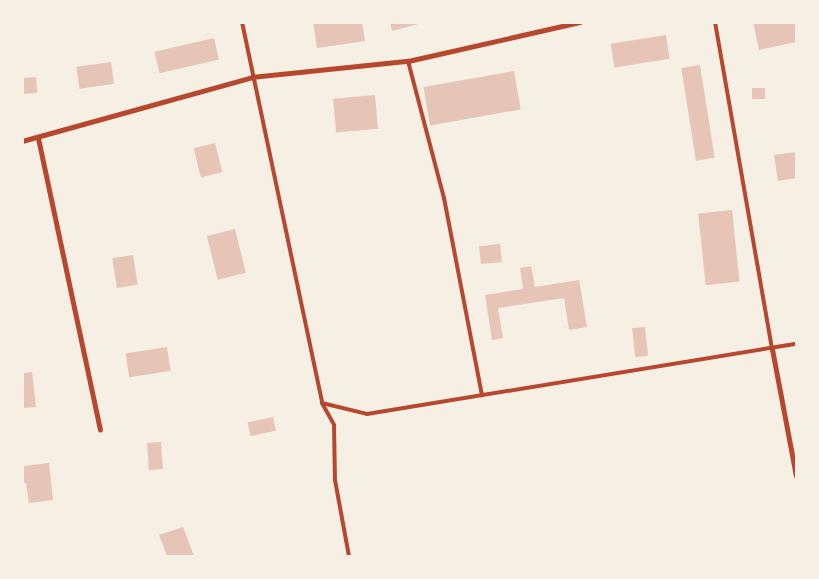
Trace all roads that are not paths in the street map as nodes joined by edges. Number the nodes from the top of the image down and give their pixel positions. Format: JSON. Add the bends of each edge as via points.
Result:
{"nodes":[{"id":1,"x":242,"y":22,"type":"edge"},
{"id":2,"x":580,"y":22,"type":"edge"},
{"id":3,"x":715,"y":22,"type":"edge"},
{"id":4,"x":408,"y":61,"type":"junction"},
{"id":5,"x":252,"y":77,"type":"junction"},
{"id":6,"x":38,"y":138,"type":"junction"},
{"id":7,"x":22,"y":141,"type":"edge"},
{"id":8,"x":796,"y":344,"type":"edge"},
{"id":9,"x":772,"y":349,"type":"junction"},
{"id":10,"x":482,"y":395,"type":"junction"},
{"id":11,"x":322,"y":403,"type":"junction"},
{"id":12,"x":100,"y":429,"type":"dead end"},
{"id":13,"x":796,"y":476,"type":"edge"},
{"id":14,"x":349,"y":556,"type":"edge"}],
"edges":[{"from":1,"to":5,"type":"lane"},
{"from":2,"to":4,"type":"street"},
{"from":3,"to":9,"type":"lane"},
{"from":4,"to":5,"type":"street"},
{"from":4,"to":10,"type":"lane","via":[[444,198]]},
{"from":5,"to":6,"type":"street"},
{"from":5,"to":11,"type":"lane"},
{"from":6,"to":7,"type":"street"},
{"from":6,"to":12,"type":"street"},
{"from":8,"to":9,"type":"lane"},
{"from":9,"to":10,"type":"lane"},
{"from":9,"to":13,"type":"street"},
{"from":10,"to":11,"type":"lane","via":[[367,414]]},
{"from":11,"to":14,"type":"lane","via":[[334,425],[336,480]]}]}
